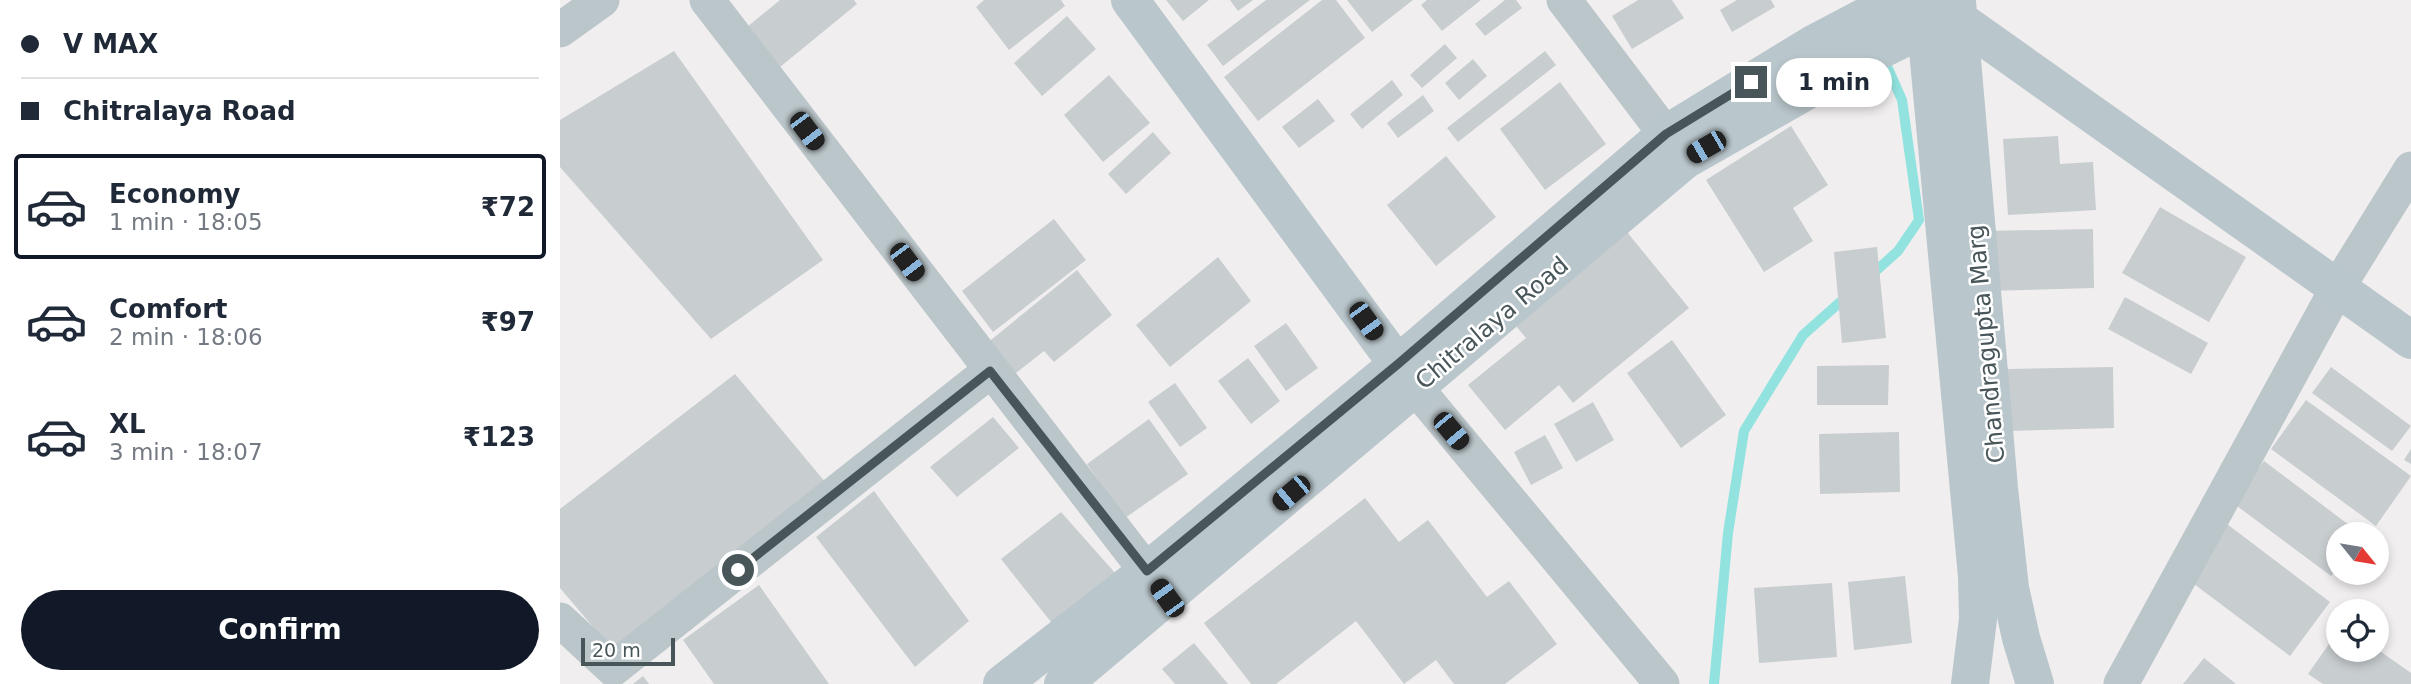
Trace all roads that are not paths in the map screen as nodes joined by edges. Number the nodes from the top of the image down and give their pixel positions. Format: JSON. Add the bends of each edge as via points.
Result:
{"nodes":[{"id":1,"x":602,"y":0,"type":"edge"},
{"id":2,"x":707,"y":0,"type":"edge"},
{"id":3,"x":1130,"y":0,"type":"edge"},
{"id":4,"x":1564,"y":0,"type":"edge"},
{"id":5,"x":1897,"y":0,"type":"edge"},
{"id":6,"x":1941,"y":12,"type":"edge"},
{"id":7,"x":560,"y":30,"type":"edge"},
{"id":8,"x":1675,"y":147,"type":"junction"},
{"id":9,"x":2411,"y":169,"type":"edge"},
{"id":10,"x":2338,"y":287,"type":"junction"},
{"id":11,"x":2411,"y":341,"type":"edge"},
{"id":12,"x":990,"y":371,"type":"junction"},
{"id":13,"x":1407,"y":376,"type":"junction"},
{"id":14,"x":1157,"y":584,"type":"junction"},
{"id":15,"x":560,"y":620,"type":"edge"},
{"id":16,"x":1649,"y":679,"type":"edge"},
{"id":17,"x":1002,"y":684,"type":"edge"},
{"id":18,"x":1063,"y":684,"type":"edge"},
{"id":19,"x":1970,"y":684,"type":"edge"},
{"id":20,"x":2035,"y":684,"type":"edge"},
{"id":21,"x":2121,"y":684,"type":"edge"}],
"edges":[{"from":1,"to":7,"type":"street"},
{"from":2,"to":12,"type":"street"},
{"from":3,"to":13,"type":"main road"},
{"from":4,"to":8,"type":"street"},
{"from":5,"to":8,"type":"main road","name":"Chitralaya Road","via":[[1815,43]]},
{"from":6,"to":8,"type":"main road","name":"Chitralaya Road","via":[[1813,85]]},
{"from":6,"to":10,"type":"main road"},
{"from":6,"to":19,"type":"main road","name":"Chandragupta Marg","via":[[1977,576],[1978,619]]},
{"from":6,"to":20,"type":"main road","name":"Chandragupta Marg","via":[[2010,589]]},
{"from":8,"to":13,"type":"main road","name":"Chitralaya Road"},
{"from":9,"to":10,"type":"street"},
{"from":10,"to":11,"type":"main road"},
{"from":10,"to":21,"type":"street"},
{"from":12,"to":14,"type":"street"},
{"from":12,"to":15,"type":"street","via":[[612,669]]},
{"from":13,"to":14,"type":"main road","name":"Chitralaya Road"},
{"from":13,"to":16,"type":"street"},
{"from":14,"to":17,"type":"main road","name":"Chitralaya Road"},
{"from":14,"to":18,"type":"main road","name":"Chitralaya Road"}]}
